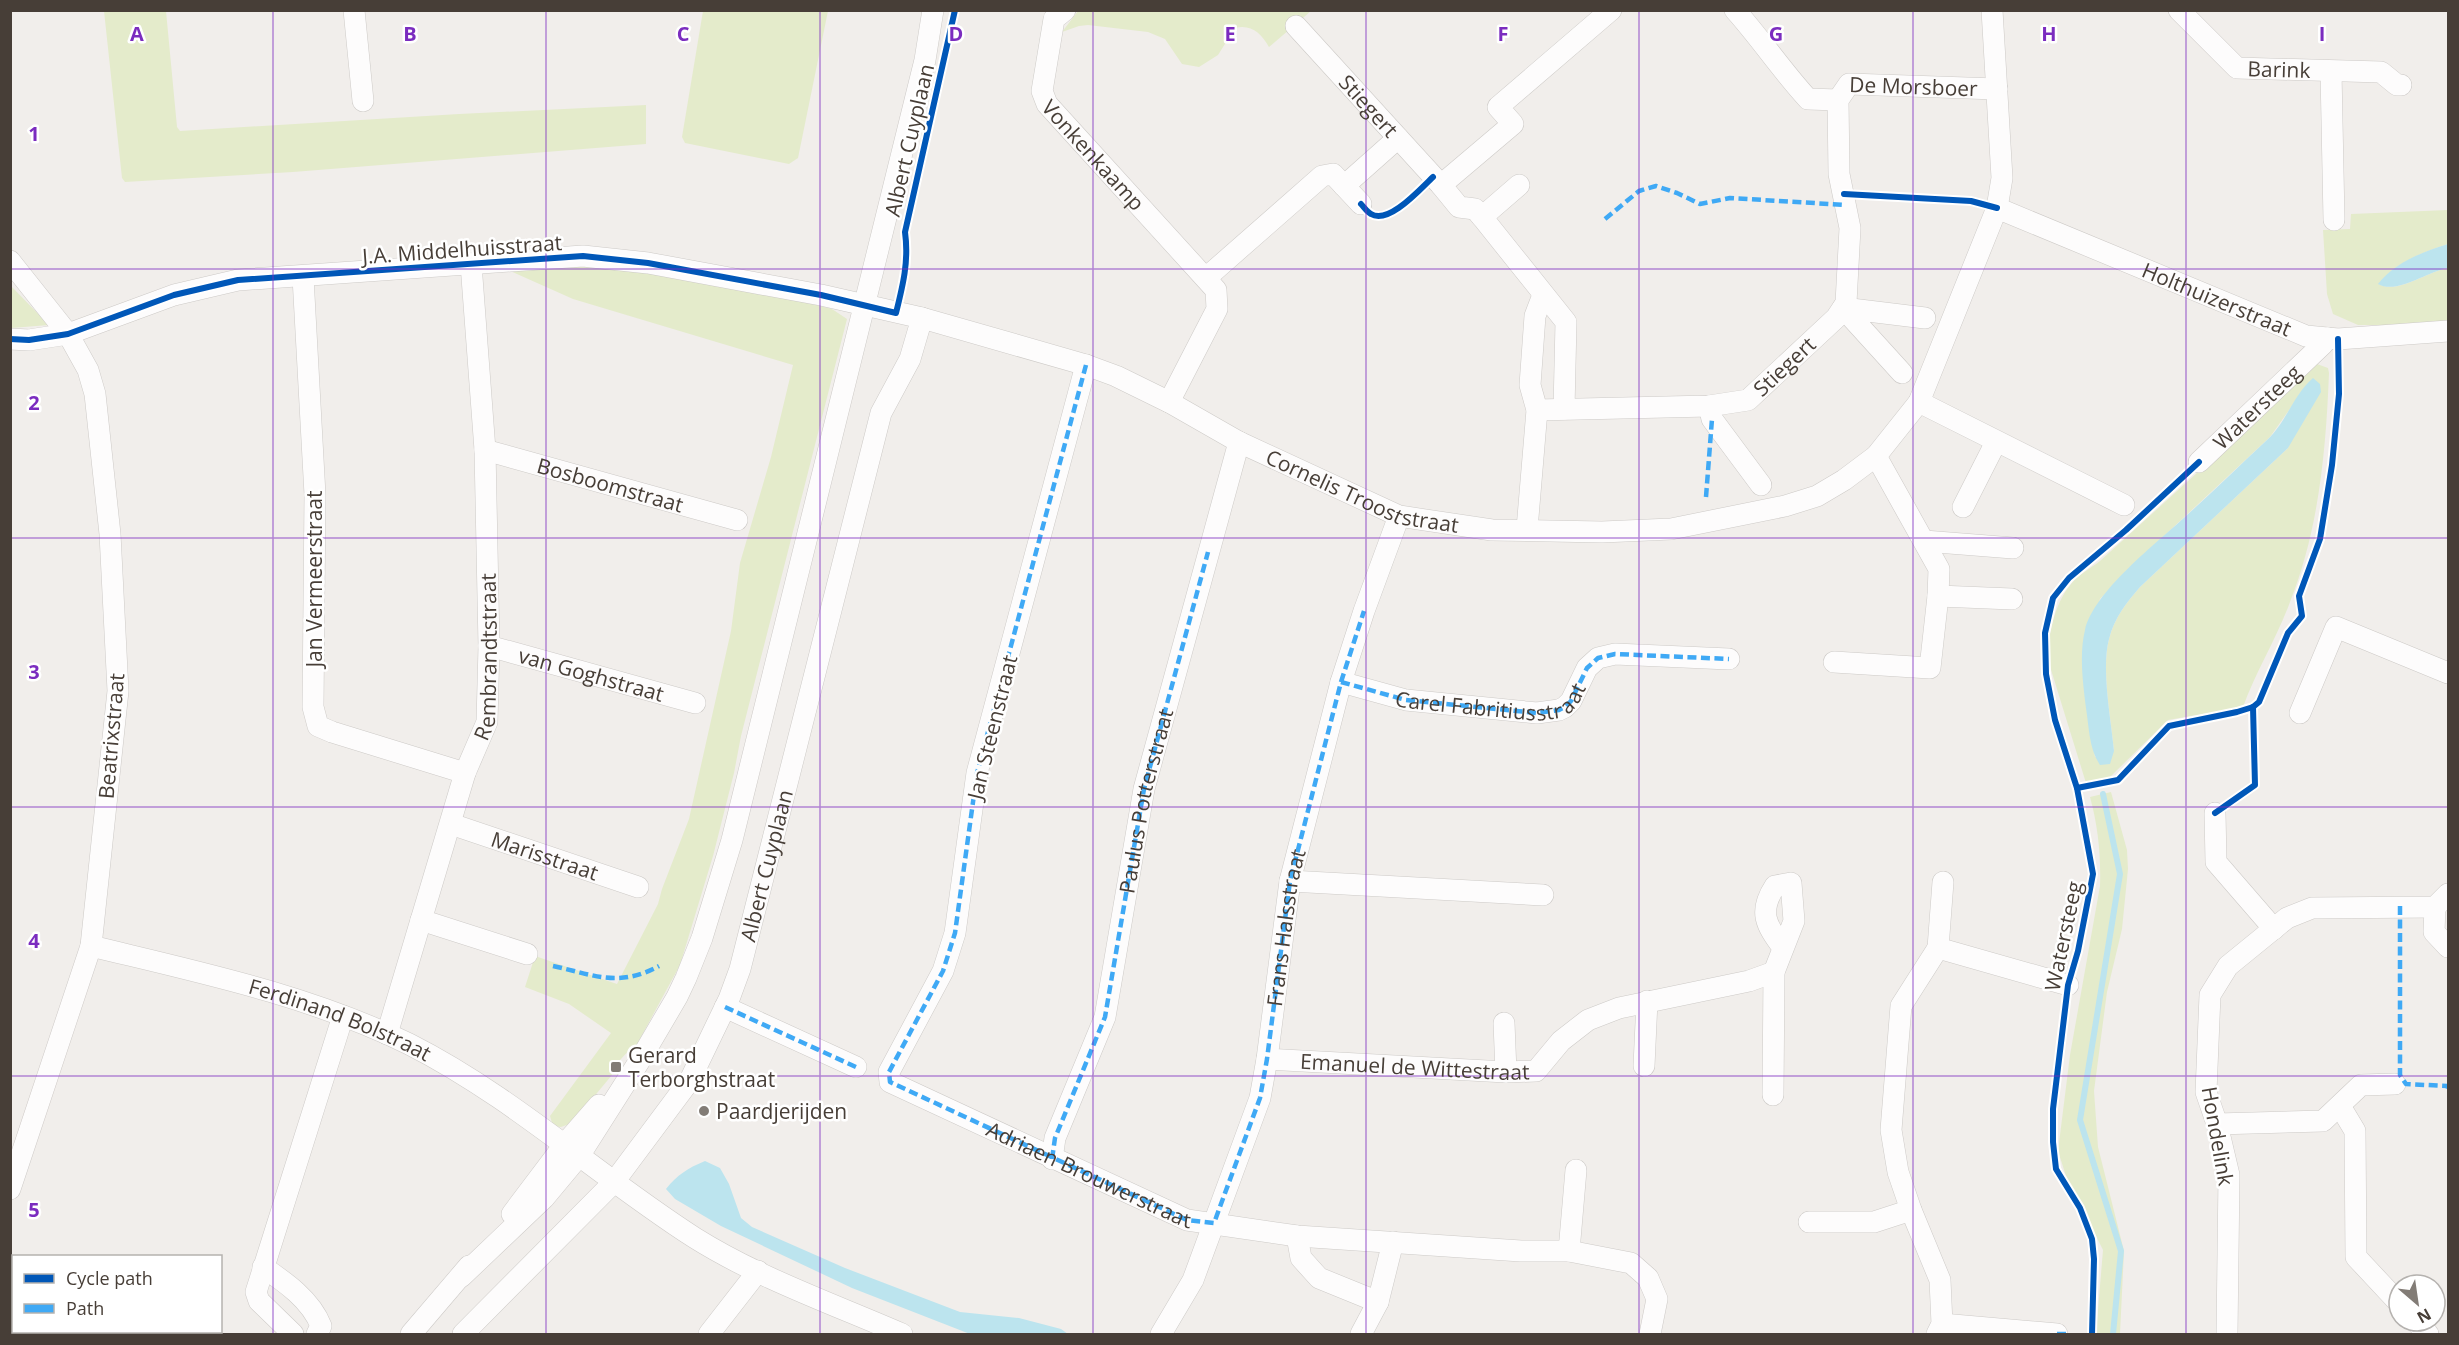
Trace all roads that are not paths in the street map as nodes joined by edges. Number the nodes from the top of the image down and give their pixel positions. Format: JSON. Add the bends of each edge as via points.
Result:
{"nodes":[{"id":1,"x":354,"y":10,"type":"edge"},
{"id":2,"x":933,"y":10,"type":"edge"},
{"id":3,"x":1065,"y":10,"type":"edge"},
{"id":4,"x":1611,"y":10,"type":"edge"},
{"id":5,"x":1735,"y":10,"type":"edge"},
{"id":6,"x":1992,"y":10,"type":"edge"},
{"id":7,"x":2179,"y":10,"type":"edge"},
{"id":8,"x":1296,"y":26,"type":"dead end"},
{"id":9,"x":2331,"y":72,"type":"junction"},
{"id":10,"x":2401,"y":85,"type":"dead end"},
{"id":11,"x":1997,"y":89,"type":"junction"},
{"id":12,"x":1838,"y":100,"type":"junction"},
{"id":13,"x":363,"y":101,"type":"dead end"},
{"id":14,"x":1398,"y":138,"type":"junction"},
{"id":15,"x":1441,"y":185,"type":"junction"},
{"id":16,"x":1519,"y":185,"type":"dead end"},
{"id":17,"x":1344,"y":186,"type":"junction"},
{"id":18,"x":1361,"y":204,"type":"dead end"},
{"id":19,"x":1997,"y":208,"type":"junction"},
{"id":20,"x":1482,"y":217,"type":"junction"},
{"id":21,"x":2334,"y":220,"type":"dead end"},
{"id":22,"x":10,"y":261,"type":"edge"},
{"id":23,"x":471,"y":264,"type":"junction"},
{"id":24,"x":303,"y":277,"type":"junction"},
{"id":25,"x":1207,"y":277,"type":"junction"},
{"id":26,"x":1543,"y":295,"type":"junction"},
{"id":27,"x":864,"y":306,"type":"junction"},
{"id":28,"x":1843,"y":308,"type":"junction"},
{"id":29,"x":922,"y":318,"type":"junction"},
{"id":30,"x":1925,"y":318,"type":"dead end"},
{"id":31,"x":2448,"y":331,"type":"edge"},
{"id":32,"x":68,"y":334,"type":"junction"},
{"id":33,"x":2328,"y":338,"type":"junction"},
{"id":34,"x":10,"y":339,"type":"edge"},
{"id":35,"x":1086,"y":364,"type":"junction"},
{"id":36,"x":1902,"y":373,"type":"dead end"},
{"id":37,"x":1169,"y":402,"type":"junction"},
{"id":38,"x":1919,"y":402,"type":"junction"},
{"id":39,"x":1709,"y":406,"type":"junction"},
{"id":40,"x":1537,"y":410,"type":"junction"},
{"id":41,"x":1564,"y":410,"type":"junction"},
{"id":42,"x":1239,"y":442,"type":"junction"},
{"id":43,"x":1996,"y":442,"type":"junction"},
{"id":44,"x":485,"y":450,"type":"junction"},
{"id":45,"x":1876,"y":456,"type":"junction"},
{"id":46,"x":2199,"y":462,"type":"dead end"},
{"id":47,"x":1761,"y":485,"type":"dead end"},
{"id":48,"x":2124,"y":505,"type":"dead end"},
{"id":49,"x":1963,"y":507,"type":"dead end"},
{"id":50,"x":1399,"y":516,"type":"junction"},
{"id":51,"x":737,"y":519,"type":"dead end"},
{"id":52,"x":1527,"y":529,"type":"junction"},
{"id":53,"x":1924,"y":541,"type":"junction"},
{"id":54,"x":2013,"y":548,"type":"dead end"},
{"id":55,"x":1938,"y":596,"type":"junction"},
{"id":56,"x":2012,"y":599,"type":"dead end"},
{"id":57,"x":489,"y":646,"type":"junction"},
{"id":58,"x":1729,"y":659,"type":"dead end"},
{"id":59,"x":1834,"y":662,"type":"dead end"},
{"id":60,"x":2448,"y":673,"type":"edge"},
{"id":61,"x":1341,"y":682,"type":"junction"},
{"id":62,"x":695,"y":703,"type":"dead end"},
{"id":63,"x":2300,"y":712,"type":"dead end"},
{"id":64,"x":465,"y":773,"type":"junction"},
{"id":65,"x":2216,"y":813,"type":"dead end"},
{"id":66,"x":450,"y":824,"type":"junction"},
{"id":67,"x":1290,"y":880,"type":"junction"},
{"id":68,"x":1943,"y":882,"type":"dead end"},
{"id":69,"x":638,"y":887,"type":"dead end"},
{"id":70,"x":1543,"y":895,"type":"dead end"},
{"id":71,"x":2442,"y":901,"type":"edge"},
{"id":72,"x":421,"y":920,"type":"junction"},
{"id":73,"x":2274,"y":929,"type":"junction"},
{"id":74,"x":91,"y":946,"type":"junction"},
{"id":75,"x":2448,"y":947,"type":"edge"},
{"id":76,"x":1783,"y":948,"type":"dead end"},
{"id":77,"x":1938,"y":948,"type":"junction"},
{"id":78,"x":527,"y":954,"type":"dead end"},
{"id":79,"x":1774,"y":972,"type":"junction"},
{"id":80,"x":2068,"y":985,"type":"dead end"},
{"id":81,"x":1647,"y":1001,"type":"junction"},
{"id":82,"x":725,"y":1006,"type":"junction"},
{"id":83,"x":343,"y":1016,"type":"junction"},
{"id":84,"x":1504,"y":1023,"type":"dead end"},
{"id":85,"x":387,"y":1034,"type":"junction"},
{"id":86,"x":1267,"y":1059,"type":"junction"},
{"id":87,"x":1644,"y":1066,"type":"dead end"},
{"id":88,"x":856,"y":1067,"type":"dead end"},
{"id":89,"x":1506,"y":1072,"type":"junction"},
{"id":90,"x":890,"y":1082,"type":"joint"},
{"id":91,"x":2395,"y":1084,"type":"dead end"},
{"id":92,"x":1773,"y":1095,"type":"dead end"},
{"id":93,"x":2340,"y":1106,"type":"junction"},
{"id":94,"x":2217,"y":1124,"type":"junction"},
{"id":95,"x":572,"y":1150,"type":"junction"},
{"id":96,"x":1052,"y":1159,"type":"junction"},
{"id":97,"x":1576,"y":1170,"type":"dead end"},
{"id":98,"x":614,"y":1182,"type":"junction"},
{"id":99,"x":10,"y":1189,"type":"edge"},
{"id":100,"x":1911,"y":1210,"type":"junction"},
{"id":101,"x":1809,"y":1222,"type":"dead end"},
{"id":102,"x":1214,"y":1223,"type":"junction"},
{"id":103,"x":1298,"y":1236,"type":"junction"},
{"id":104,"x":1393,"y":1242,"type":"junction"},
{"id":105,"x":1569,"y":1251,"type":"junction"},
{"id":106,"x":263,"y":1266,"type":"junction"},
{"id":107,"x":758,"y":1271,"type":"junction"},
{"id":108,"x":2387,"y":1290,"type":"edge"},
{"id":109,"x":1378,"y":1302,"type":"junction"},
{"id":110,"x":1939,"y":1329,"type":"edge"},
{"id":111,"x":2057,"y":1334,"type":"edge"},
{"id":112,"x":293,"y":1335,"type":"edge"},
{"id":113,"x":317,"y":1335,"type":"edge"},
{"id":114,"x":411,"y":1335,"type":"edge"},
{"id":115,"x":463,"y":1335,"type":"edge"},
{"id":116,"x":709,"y":1335,"type":"edge"},
{"id":117,"x":902,"y":1335,"type":"edge"},
{"id":118,"x":1161,"y":1335,"type":"edge"},
{"id":119,"x":1361,"y":1335,"type":"edge"},
{"id":120,"x":1650,"y":1335,"type":"edge"},
{"id":121,"x":2227,"y":1335,"type":"edge"}],
"edges":[{"from":1,"to":13,"type":"street"},
{"from":2,"to":27,"type":"street","name":"Albert Cuyplaan"},
{"from":3,"to":25,"type":"street","name":"Vonkenkaamp","via":[[1054,20],[1042,91],[1047,104]]},
{"from":4,"to":15,"type":"street","via":[[1498,107],[1513,124]]},
{"from":5,"to":12,"type":"street","name":"De Morsboer","via":[[1808,99]]},
{"from":6,"to":11,"type":"street","name":"Cornelis Trooststraat"},
{"from":7,"to":9,"type":"street","name":"Barink","via":[[2237,68]]},
{"from":8,"to":14,"type":"street","name":"Stiegert"},
{"from":9,"to":10,"type":"street","name":"Barink","via":[[2381,72]]},
{"from":9,"to":21,"type":"street","name":"Barink"},
{"from":11,"to":12,"type":"street","name":"De Morsboer","via":[[1849,84]]},
{"from":11,"to":19,"type":"street","name":"Cornelis Trooststraat","via":[[2002,178]]},
{"from":12,"to":28,"type":"street","name":"De Morsboer","via":[[1839,174],[1850,228]]},
{"from":14,"to":15,"type":"street","name":"Stiegert"},
{"from":14,"to":17,"type":"street"},
{"from":15,"to":20,"type":"street","name":"Stiegert","via":[[1459,207],[1475,209]]},
{"from":16,"to":20,"type":"street"},
{"from":17,"to":18,"type":"street"},
{"from":17,"to":25,"type":"street","via":[[1333,174],[1322,176]]},
{"from":19,"to":33,"type":"street","name":"Holthuizerstraat","via":[[2306,336]]},
{"from":19,"to":38,"type":"street","name":"Cornelis Trooststraat"},
{"from":20,"to":26,"type":"street","name":"Stiegert"},
{"from":22,"to":32,"type":"street","name":"Beatrixstraat"},
{"from":23,"to":24,"type":"street","name":"J.A. Middelhuisstraat"},
{"from":23,"to":27,"type":"street","name":"J.A. Middelhuisstraat","via":[[583,256],[639,262]]},
{"from":23,"to":44,"type":"street","name":"Rembrandtstraat"},
{"from":24,"to":32,"type":"street","name":"J.A. Middelhuisstraat","via":[[238,280],[174,295]]},
{"from":24,"to":64,"type":"street","name":"Jan Vermeerstraat","via":[[315,495],[313,707],[318,726]]},
{"from":25,"to":37,"type":"street","name":"Vonkenkaamp","via":[[1216,290],[1217,309]]},
{"from":26,"to":40,"type":"street","via":[[1534,316],[1530,385]]},
{"from":26,"to":41,"type":"street","name":"Stiegert","via":[[1566,322]]},
{"from":27,"to":29,"type":"street","name":"Cornelis Trooststraat"},
{"from":27,"to":95,"type":"street","name":"Albert Cuyplaan","via":[[732,840],[702,938],[677,997],[640,1060]]},
{"from":28,"to":30,"type":"street"},
{"from":28,"to":36,"type":"street"},
{"from":28,"to":39,"type":"street","name":"Stiegert","via":[[1748,400]]},
{"from":29,"to":35,"type":"street","name":"Cornelis Trooststraat"},
{"from":29,"to":82,"type":"street","name":"Albert Cuyplaan","via":[[910,359],[881,412],[740,969]]},
{"from":31,"to":33,"type":"street","name":"Holthuizerstraat"},
{"from":32,"to":34,"type":"street","name":"J.A. Middelhuisstraat"},
{"from":32,"to":74,"type":"street","name":"Beatrixstraat","via":[[88,370],[101,434],[118,691]]},
{"from":33,"to":46,"type":"street","name":"Watersteeg"},
{"from":35,"to":37,"type":"street","name":"Cornelis Trooststraat"},
{"from":35,"to":90,"type":"street","name":"Jan Steenstraat","via":[[977,773],[955,933],[943,970],[889,1072]]},
{"from":37,"to":42,"type":"street","name":"Cornelis Trooststraat"},
{"from":38,"to":43,"type":"street"},
{"from":38,"to":45,"type":"street","name":"Cornelis Trooststraat"},
{"from":39,"to":41,"type":"street","name":"Stiegert"},
{"from":39,"to":47,"type":"street","via":[[1712,419]]},
{"from":40,"to":41,"type":"street","name":"Stiegert"},
{"from":40,"to":52,"type":"street"},
{"from":42,"to":50,"type":"street","name":"Cornelis Trooststraat"},
{"from":42,"to":96,"type":"street","name":"Paulus Potterstraat","via":[[1144,789],[1105,1017],[1055,1138]]},
{"from":43,"to":48,"type":"street"},
{"from":43,"to":49,"type":"street"},
{"from":44,"to":51,"type":"street","name":"Bosboomstraat"},
{"from":44,"to":57,"type":"street","name":"Rembrandtstraat"},
{"from":45,"to":52,"type":"street","name":"Cornelis Trooststraat","via":[[1817,496],[1785,506],[1671,529]]},
{"from":45,"to":53,"type":"street"},
{"from":50,"to":52,"type":"street","name":"Cornelis Trooststraat","via":[[1492,530]]},
{"from":50,"to":61,"type":"street","name":"Frans Halsstraat"},
{"from":53,"to":54,"type":"street"},
{"from":53,"to":55,"type":"street","via":[[1939,569]]},
{"from":55,"to":56,"type":"street"},
{"from":55,"to":59,"type":"street","via":[[1930,668]]},
{"from":57,"to":62,"type":"street","name":"van Goghstraat"},
{"from":57,"to":64,"type":"street","name":"Rembrandtstraat","via":[[487,722]]},
{"from":58,"to":61,"type":"street","name":"Carel Fabritiusstraat","via":[[1615,654],[1598,658],[1587,668],[1565,707],[1537,713],[1406,700]]},
{"from":60,"to":63,"type":"street","via":[[2336,627]]},
{"from":61,"to":67,"type":"street","name":"Frans Halsstraat"},
{"from":64,"to":66,"type":"street","name":"Rembrandtstraat"},
{"from":65,"to":73,"type":"street","via":[[2217,862]]},
{"from":66,"to":69,"type":"street","name":"Marisstraat"},
{"from":66,"to":72,"type":"street","name":"Rembrandtstraat"},
{"from":67,"to":70,"type":"street"},
{"from":67,"to":86,"type":"street","name":"Frans Halsstraat"},
{"from":68,"to":77,"type":"street"},
{"from":71,"to":73,"type":"street","name":"Hondelink","via":[[2312,908],[2287,918]]},
{"from":71,"to":75,"type":"street","via":[[2434,933]]},
{"from":72,"to":78,"type":"street"},
{"from":72,"to":85,"type":"street","name":"Rembrandtstraat"},
{"from":73,"to":94,"type":"street","name":"Hondelink","via":[[2228,966],[2210,995],[2206,1092]]},
{"from":74,"to":83,"type":"street","name":"Ferdinand Bolstraat","via":[[246,984]]},
{"from":74,"to":99,"type":"street","name":"Beatrixstraat"},
{"from":76,"to":79,"type":"street"},
{"from":77,"to":80,"type":"street"},
{"from":77,"to":100,"type":"street","via":[[1901,1006],[1891,1130],[1898,1172]]},
{"from":79,"to":81,"type":"street","name":"Emanuel de Wittestraat","via":[[1749,981]]},
{"from":79,"to":92,"type":"street"},
{"from":81,"to":87,"type":"street"},
{"from":81,"to":89,"type":"street","name":"Emanuel de Wittestraat","via":[[1588,1020],[1561,1041],[1536,1071]]},
{"from":82,"to":88,"type":"street"},
{"from":82,"to":98,"type":"street","name":"Albert Cuyplaan","via":[[690,1080]]},
{"from":83,"to":85,"type":"street","name":"Ferdinand Bolstraat"},
{"from":83,"to":106,"type":"street"},
{"from":84,"to":89,"type":"street"},
{"from":85,"to":95,"type":"street","name":"Ferdinand Bolstraat","via":[[491,1092]]},
{"from":86,"to":89,"type":"street","name":"Emanuel de Wittestraat"},
{"from":86,"to":102,"type":"street","name":"Frans Halsstraat","via":[[1260,1098]]},
{"from":90,"to":96,"type":"street","name":"Adriaen Brouwerstraat"},
{"from":91,"to":93,"type":"street","via":[[2361,1085]]},
{"from":93,"to":94,"type":"street","via":[[2323,1121]]},
{"from":93,"to":108,"type":"street","via":[[2355,1131],[2356,1257]]},
{"from":94,"to":121,"type":"street","name":"Hondelink","via":[[2229,1175]]},
{"from":95,"to":98,"type":"street"},
{"from":95,"to":114,"type":"street","name":"Albert Cuyplaan"},
{"from":96,"to":102,"type":"street","name":"Adriaen Brouwerstraat","via":[[1187,1221]]},
{"from":97,"to":105,"type":"street"},
{"from":98,"to":107,"type":"street","via":[[697,1239]]},
{"from":98,"to":115,"type":"street","name":"Albert Cuyplaan"},
{"from":100,"to":101,"type":"street","via":[[1874,1222]]},
{"from":100,"to":110,"type":"street","via":[[1940,1280]]},
{"from":102,"to":103,"type":"street","name":"Adriaen Brouwerstraat"},
{"from":102,"to":118,"type":"street","name":"Frans Halsstraat","via":[[1193,1280]]},
{"from":103,"to":104,"type":"street","name":"Adriaen Brouwerstraat"},
{"from":103,"to":109,"type":"street","via":[[1301,1258],[1319,1278]]},
{"from":104,"to":105,"type":"street","name":"Adriaen Brouwerstraat"},
{"from":104,"to":109,"type":"street"},
{"from":105,"to":120,"type":"street","name":"Adriaen Brouwerstraat","via":[[1631,1263],[1648,1278],[1657,1299]]},
{"from":106,"to":112,"type":"street","via":[[256,1292],[259,1301]]},
{"from":106,"to":113,"type":"street","via":[[310,1307],[321,1326]]},
{"from":107,"to":116,"type":"street"},
{"from":107,"to":117,"type":"street"},
{"from":109,"to":119,"type":"street"},
{"from":110,"to":111,"type":"street"}]}
